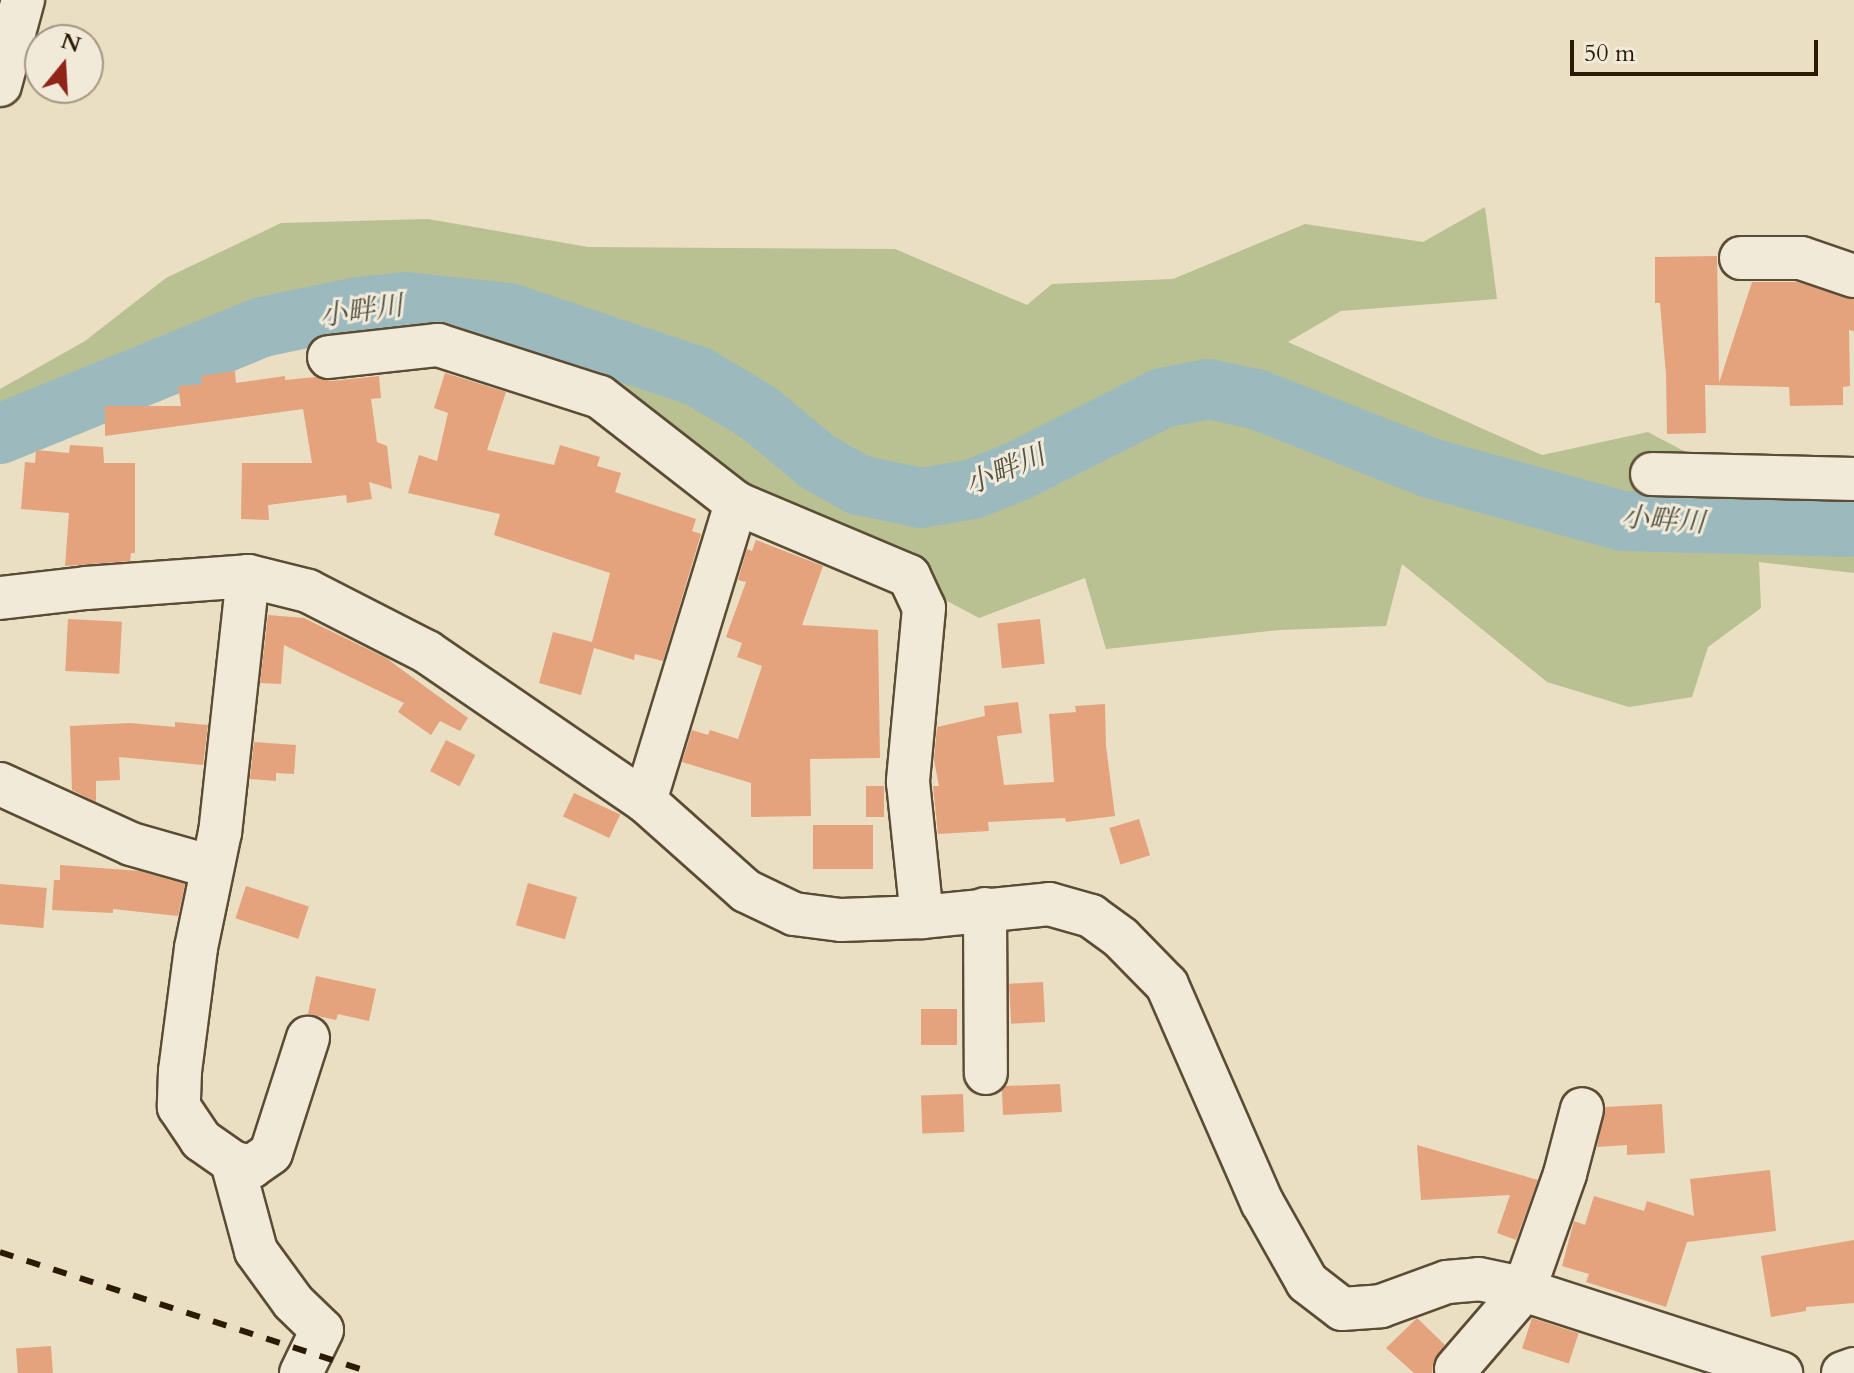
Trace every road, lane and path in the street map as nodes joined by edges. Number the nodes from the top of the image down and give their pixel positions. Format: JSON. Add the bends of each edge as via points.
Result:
{"nodes":[{"id":1,"x":23,"y":0,"type":"edge"},
{"id":2,"x":0,"y":85,"type":"edge"},
{"id":3,"x":1741,"y":258,"type":"dead end"},
{"id":4,"x":1854,"y":276,"type":"edge"},
{"id":5,"x":329,"y":357,"type":"dead end"},
{"id":6,"x":1652,"y":474,"type":"dead end"},
{"id":7,"x":1854,"y":479,"type":"edge"},
{"id":8,"x":736,"y":503,"type":"junction"},
{"id":9,"x":248,"y":576,"type":"junction"},
{"id":10,"x":0,"y":598,"type":"edge"},
{"id":11,"x":0,"y":784,"type":"edge"},
{"id":12,"x":645,"y":801,"type":"junction"},
{"id":13,"x":212,"y":867,"type":"junction"},
{"id":14,"x":985,"y":909,"type":"junction"},
{"id":15,"x":922,"y":917,"type":"junction"},
{"id":16,"x":308,"y":1038,"type":"dead end"},
{"id":17,"x":986,"y":1073,"type":"dead end"},
{"id":18,"x":1582,"y":1109,"type":"dead end"},
{"id":19,"x":232,"y":1162,"type":"junction"},
{"id":20,"x":1524,"y":1290,"type":"junction"},
{"id":21,"x":1456,"y":1369,"type":"dead end"},
{"id":22,"x":1854,"y":1369,"type":"edge"},
{"id":23,"x":301,"y":1373,"type":"edge"},
{"id":24,"x":1781,"y":1373,"type":"edge"},
{"id":25,"x":1843,"y":1373,"type":"edge"}],
"edges":[{"from":1,"to":2,"type":"street"},
{"from":3,"to":4,"type":"street","via":[[1801,258]]},
{"from":5,"to":8,"type":"street","via":[[438,345],[600,397]]},
{"from":6,"to":7,"type":"street"},
{"from":8,"to":12,"type":"street"},
{"from":8,"to":15,"type":"street","via":[[909,576],[924,608],[908,782]]},
{"from":9,"to":10,"type":"street"},
{"from":9,"to":12,"type":"street","via":[[308,591],[427,652]]},
{"from":9,"to":13,"type":"street"},
{"from":11,"to":13,"type":"street","via":[[131,844]]},
{"from":12,"to":15,"type":"street","via":[[746,891],[794,914],[841,920]]},
{"from":13,"to":19,"type":"street","via":[[184,1040],[179,1107],[201,1140]]},
{"from":14,"to":15,"type":"street"},
{"from":14,"to":17,"type":"street"},
{"from":14,"to":20,"type":"street","via":[[1049,904],[1091,916],[1167,985],[1262,1202],[1307,1282],[1342,1309],[1381,1306],[1447,1282],[1479,1279]]},
{"from":16,"to":19,"type":"street","via":[[271,1153],[251,1167]]},
{"from":18,"to":20,"type":"street"},
{"from":19,"to":23,"type":"street","via":[[256,1251],[293,1302],[322,1330]]},
{"from":20,"to":21,"type":"street"},
{"from":20,"to":24,"type":"street"},
{"from":22,"to":25,"type":"street"}]}
